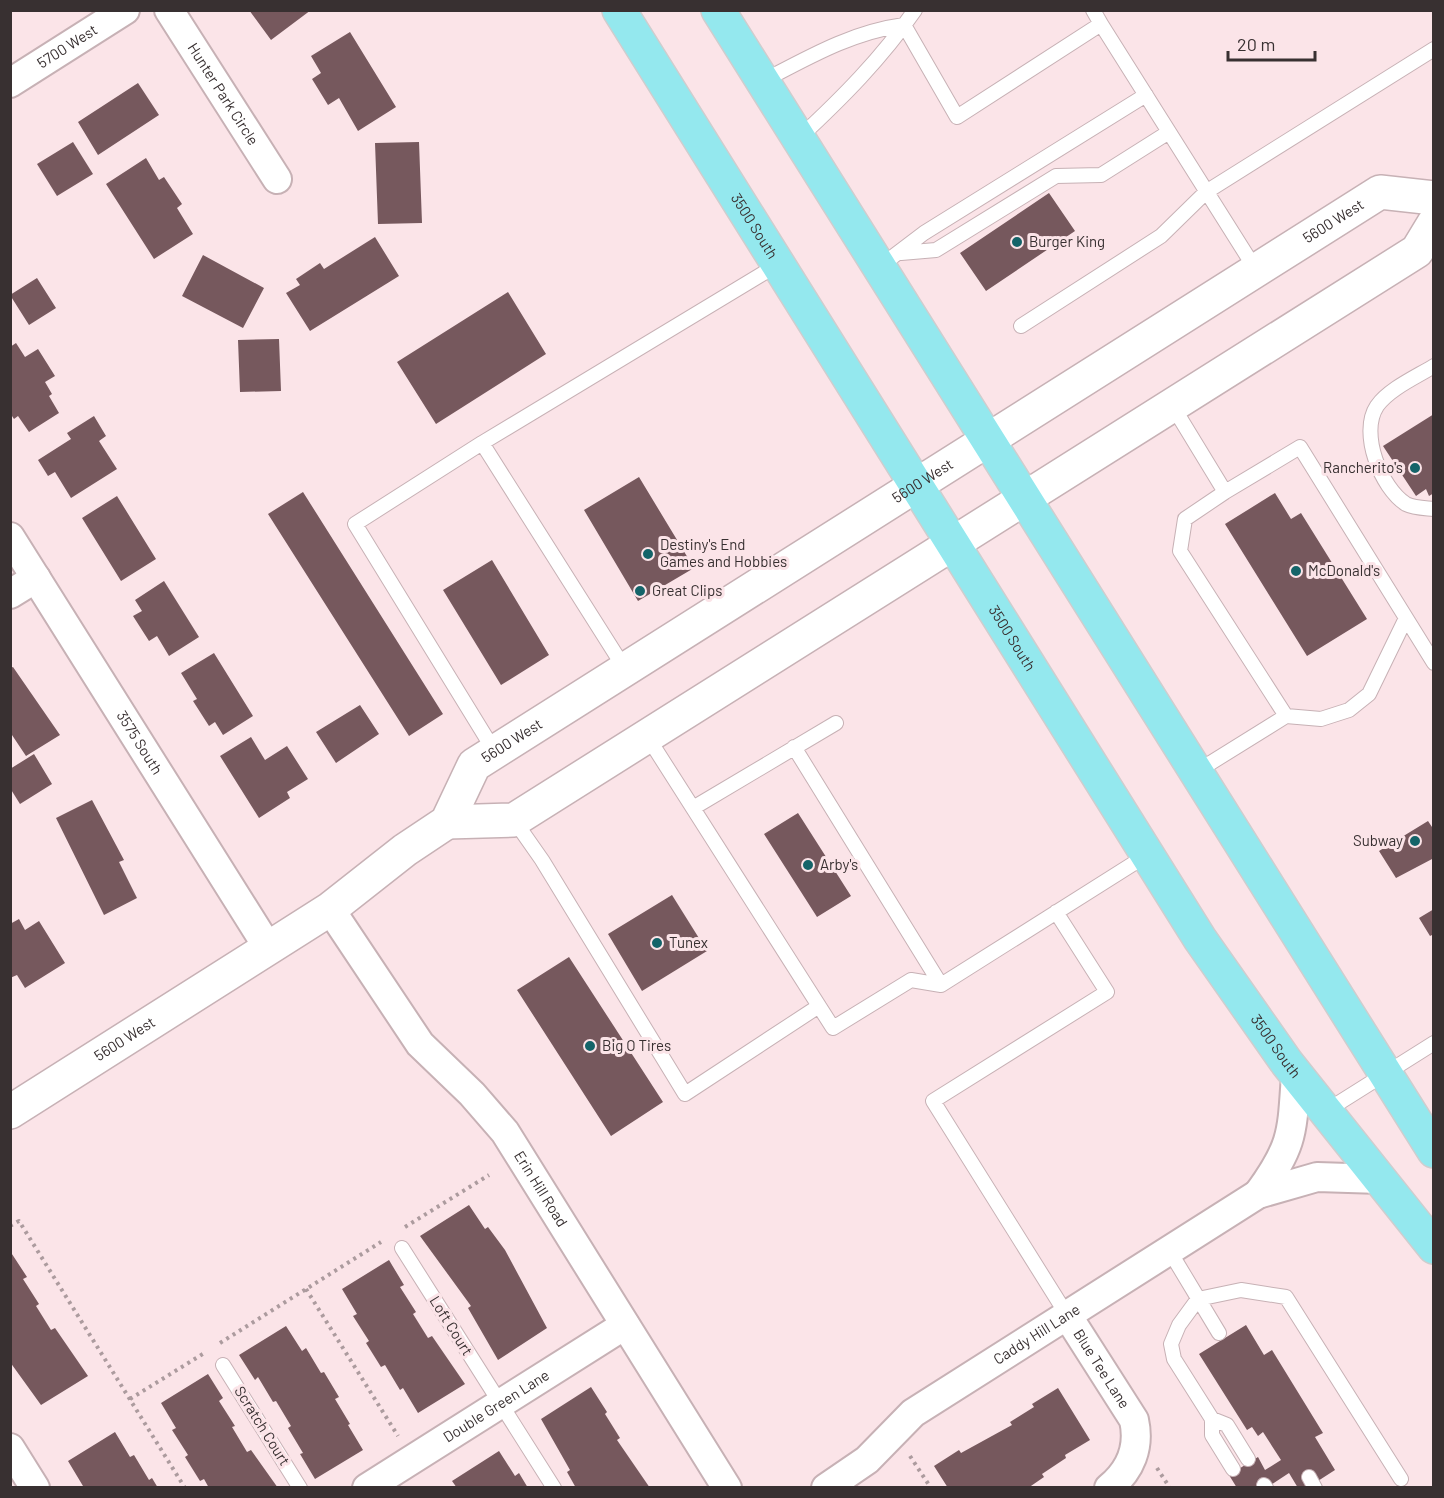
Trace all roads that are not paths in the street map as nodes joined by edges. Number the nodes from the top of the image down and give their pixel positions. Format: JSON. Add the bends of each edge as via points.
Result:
{"nodes":[{"id":1,"x":125,"y":10,"type":"edge"},
{"id":2,"x":170,"y":10,"type":"edge"},
{"id":3,"x":619,"y":10,"type":"edge"},
{"id":4,"x":718,"y":10,"type":"edge"},
{"id":5,"x":915,"y":10,"type":"edge"},
{"id":6,"x":1093,"y":10,"type":"edge"},
{"id":7,"x":1101,"y":24,"type":"junction"},
{"id":8,"x":904,"y":25,"type":"junction"},
{"id":9,"x":1434,"y":50,"type":"edge"},
{"id":10,"x":762,"y":81,"type":"junction"},
{"id":11,"x":10,"y":83,"type":"edge"},
{"id":12,"x":1146,"y":95,"type":"junction"},
{"id":13,"x":1169,"y":132,"type":"junction"},
{"id":14,"x":800,"y":138,"type":"junction"},
{"id":15,"x":278,"y":180,"type":"dead end"},
{"id":16,"x":1206,"y":192,"type":"junction"},
{"id":17,"x":1434,"y":198,"type":"edge"},
{"id":18,"x":1434,"y":223,"type":"edge"},
{"id":19,"x":890,"y":261,"type":"junction"},
{"id":20,"x":777,"y":265,"type":"junction"},
{"id":21,"x":1256,"y":270,"type":"junction"},
{"id":22,"x":1021,"y":326,"type":"dead end"},
{"id":23,"x":1434,"y":366,"type":"edge"},
{"id":24,"x":1172,"y":405,"type":"junction"},
{"id":25,"x":987,"y":441,"type":"junction"},
{"id":26,"x":482,"y":443,"type":"junction"},
{"id":27,"x":916,"y":486,"type":"junction"},
{"id":28,"x":1225,"y":492,"type":"junction"},
{"id":29,"x":1023,"y":498,"type":"junction"},
{"id":30,"x":1434,"y":509,"type":"edge"},
{"id":31,"x":10,"y":537,"type":"edge"},
{"id":32,"x":952,"y":543,"type":"junction"},
{"id":33,"x":36,"y":578,"type":"junction"},
{"id":34,"x":10,"y":594,"type":"edge"},
{"id":35,"x":1406,"y":618,"type":"junction"},
{"id":36,"x":1434,"y":663,"type":"edge"},
{"id":37,"x":625,"y":669,"type":"junction"},
{"id":38,"x":1286,"y":716,"type":"junction"},
{"id":39,"x":837,"y":723,"type":"dead end"},
{"id":40,"x":647,"y":736,"type":"junction"},
{"id":41,"x":794,"y":747,"type":"junction"},
{"id":42,"x":495,"y":752,"type":"junction"},
{"id":43,"x":1196,"y":772,"type":"junction"},
{"id":44,"x":693,"y":808,"type":"junction"},
{"id":45,"x":514,"y":820,"type":"junction"},
{"id":46,"x":447,"y":822,"type":"junction"},
{"id":47,"x":1147,"y":855,"type":"junction"},
{"id":48,"x":330,"y":909,"type":"junction"},
{"id":49,"x":1056,"y":912,"type":"junction"},
{"id":50,"x":269,"y":949,"type":"junction"},
{"id":51,"x":941,"y":985,"type":"junction"},
{"id":52,"x":819,"y":1006,"type":"junction"},
{"id":53,"x":1434,"y":1043,"type":"edge"},
{"id":54,"x":1296,"y":1074,"type":"junction"},
{"id":55,"x":1385,"y":1074,"type":"junction"},
{"id":56,"x":1326,"y":1111,"type":"junction"},
{"id":57,"x":10,"y":1112,"type":"edge"},
{"id":58,"x":1434,"y":1151,"type":"edge"},
{"id":59,"x":1380,"y":1179,"type":"junction"},
{"id":60,"x":1258,"y":1194,"type":"junction"},
{"id":61,"x":1424,"y":1229,"type":"edge"},
{"id":62,"x":402,"y":1248,"type":"dead end"},
{"id":63,"x":1169,"y":1250,"type":"junction"},
{"id":64,"x":1198,"y":1299,"type":"junction"},
{"id":65,"x":1067,"y":1315,"type":"junction"},
{"id":66,"x":625,"y":1325,"type":"junction"},
{"id":67,"x":1219,"y":1333,"type":"dead end"},
{"id":68,"x":223,"y":1365,"type":"dead end"},
{"id":69,"x":500,"y":1404,"type":"junction"},
{"id":70,"x":1212,"y":1419,"type":"junction"},
{"id":71,"x":10,"y":1448,"type":"edge"},
{"id":72,"x":1248,"y":1459,"type":"dead end"},
{"id":73,"x":1233,"y":1469,"type":"dead end"},
{"id":74,"x":1401,"y":1479,"type":"dead end"},
{"id":75,"x":35,"y":1488,"type":"edge"},
{"id":76,"x":300,"y":1488,"type":"edge"},
{"id":77,"x":367,"y":1488,"type":"edge"},
{"id":78,"x":554,"y":1488,"type":"edge"},
{"id":79,"x":728,"y":1488,"type":"edge"},
{"id":80,"x":826,"y":1488,"type":"edge"},
{"id":81,"x":1109,"y":1488,"type":"edge"}],
"edges":[{"from":1,"to":11,"type":"street","name":"5700 West"},
{"from":2,"to":15,"type":"street","name":"Hunter Park Circle"},
{"from":3,"to":20,"type":"main road","name":"3500 South"},
{"from":4,"to":10,"type":"main road"},
{"from":5,"to":8,"type":"lane"},
{"from":6,"to":7,"type":"lane"},
{"from":7,"to":8,"type":"lane","via":[[957,117]]},
{"from":7,"to":12,"type":"lane"},
{"from":8,"to":10,"type":"lane","via":[[844,40]]},
{"from":8,"to":14,"type":"lane","via":[[862,78]]},
{"from":9,"to":16,"type":"lane"},
{"from":10,"to":14,"type":"main road"},
{"from":12,"to":13,"type":"lane"},
{"from":12,"to":19,"type":"lane","via":[[924,233]]},
{"from":13,"to":16,"type":"lane"},
{"from":13,"to":19,"type":"lane","via":[[1101,175],[1056,176],[936,250]]},
{"from":14,"to":19,"type":"main road"},
{"from":16,"to":21,"type":"lane"},
{"from":16,"to":22,"type":"lane","via":[[1161,236]]},
{"from":17,"to":21,"type":"main road","name":"5600 West","via":[[1380,192]]},
{"from":18,"to":24,"type":"main road","via":[[1417,251]]},
{"from":19,"to":25,"type":"main road"},
{"from":20,"to":26,"type":"lane"},
{"from":20,"to":27,"type":"main road","name":"3500 South"},
{"from":21,"to":25,"type":"main road","name":"5600 West"},
{"from":23,"to":30,"type":"lane","via":[[1378,403],[1369,437],[1374,458],[1400,498],[1414,507]]},
{"from":24,"to":28,"type":"lane"},
{"from":24,"to":29,"type":"main road"},
{"from":25,"to":27,"type":"main road","name":"5600 West"},
{"from":25,"to":29,"type":"main road"},
{"from":26,"to":37,"type":"lane"},
{"from":26,"to":42,"type":"lane","via":[[355,524]]},
{"from":27,"to":32,"type":"main road","name":"3500 South"},
{"from":27,"to":37,"type":"main road","name":"5600 West"},
{"from":28,"to":35,"type":"lane","via":[[1300,447]]},
{"from":28,"to":38,"type":"lane","via":[[1185,519],[1180,551]]},
{"from":29,"to":32,"type":"main road"},
{"from":29,"to":43,"type":"main road"},
{"from":31,"to":33,"type":"street","name":"3575 South"},
{"from":32,"to":40,"type":"main road"},
{"from":32,"to":47,"type":"main road","name":"3500 South"},
{"from":33,"to":34,"type":"street"},
{"from":33,"to":50,"type":"street","name":"3575 South"},
{"from":35,"to":36,"type":"lane"},
{"from":35,"to":38,"type":"lane","via":[[1369,694],[1349,710],[1321,719]]},
{"from":37,"to":42,"type":"main road","name":"5600 West"},
{"from":38,"to":43,"type":"lane"},
{"from":39,"to":41,"type":"lane"},
{"from":40,"to":44,"type":"lane"},
{"from":40,"to":45,"type":"main road"},
{"from":41,"to":44,"type":"lane"},
{"from":41,"to":51,"type":"lane"},
{"from":42,"to":46,"type":"main road","name":"5600 West","via":[[474,765]]},
{"from":43,"to":55,"type":"main road"},
{"from":44,"to":52,"type":"lane"},
{"from":45,"to":46,"type":"main road"},
{"from":45,"to":52,"type":"lane","via":[[685,1094]]},
{"from":46,"to":48,"type":"main road","name":"5600 West"},
{"from":47,"to":49,"type":"lane"},
{"from":47,"to":54,"type":"main road","name":"3500 South","via":[[1228,980]]},
{"from":48,"to":50,"type":"main road","name":"5600 West"},
{"from":48,"to":66,"type":"street","name":"Erin Hill Road","via":[[420,1044],[505,1132]]},
{"from":49,"to":51,"type":"lane"},
{"from":49,"to":65,"type":"lane","via":[[1107,992],[933,1101]]},
{"from":50,"to":57,"type":"main road","name":"5600 West"},
{"from":51,"to":52,"type":"lane","via":[[911,980],[833,1028]]},
{"from":53,"to":55,"type":"lane"},
{"from":54,"to":56,"type":"main road","name":"3500 South"},
{"from":54,"to":60,"type":"street","name":"Caddy Hill Lane","via":[[1291,1138],[1281,1163]]},
{"from":55,"to":56,"type":"lane"},
{"from":55,"to":58,"type":"main road"},
{"from":56,"to":59,"type":"main road","name":"3500 South"},
{"from":59,"to":60,"type":"street","name":"Caddy Hill Lane","via":[[1317,1177]]},
{"from":59,"to":61,"type":"main road","name":"3500 South"},
{"from":60,"to":63,"type":"street","name":"Caddy Hill Lane"},
{"from":62,"to":69,"type":"lane","name":"Loft Court"},
{"from":63,"to":64,"type":"lane"},
{"from":63,"to":65,"type":"street","name":"Caddy Hill Lane"},
{"from":64,"to":67,"type":"lane"},
{"from":64,"to":70,"type":"lane","via":[[1171,1344],[1174,1359]]},
{"from":64,"to":74,"type":"lane","via":[[1241,1290],[1286,1297]]},
{"from":65,"to":80,"type":"street","name":"Caddy Hill Lane","via":[[913,1413],[867,1461]]},
{"from":65,"to":81,"type":"street","name":"Blue Tee Lane","via":[[1134,1420],[1133,1456]]},
{"from":66,"to":69,"type":"street","name":"Double Green Lane"},
{"from":66,"to":79,"type":"street","name":"Erin Hill Road"},
{"from":68,"to":76,"type":"lane","name":"Scratch Court"},
{"from":69,"to":77,"type":"street","name":"Double Green Lane"},
{"from":69,"to":78,"type":"lane","name":"Loft Court"},
{"from":70,"to":72,"type":"lane","via":[[1227,1425]]},
{"from":70,"to":73,"type":"lane","via":[[1212,1435]]},
{"from":71,"to":75,"type":"street"}]}
